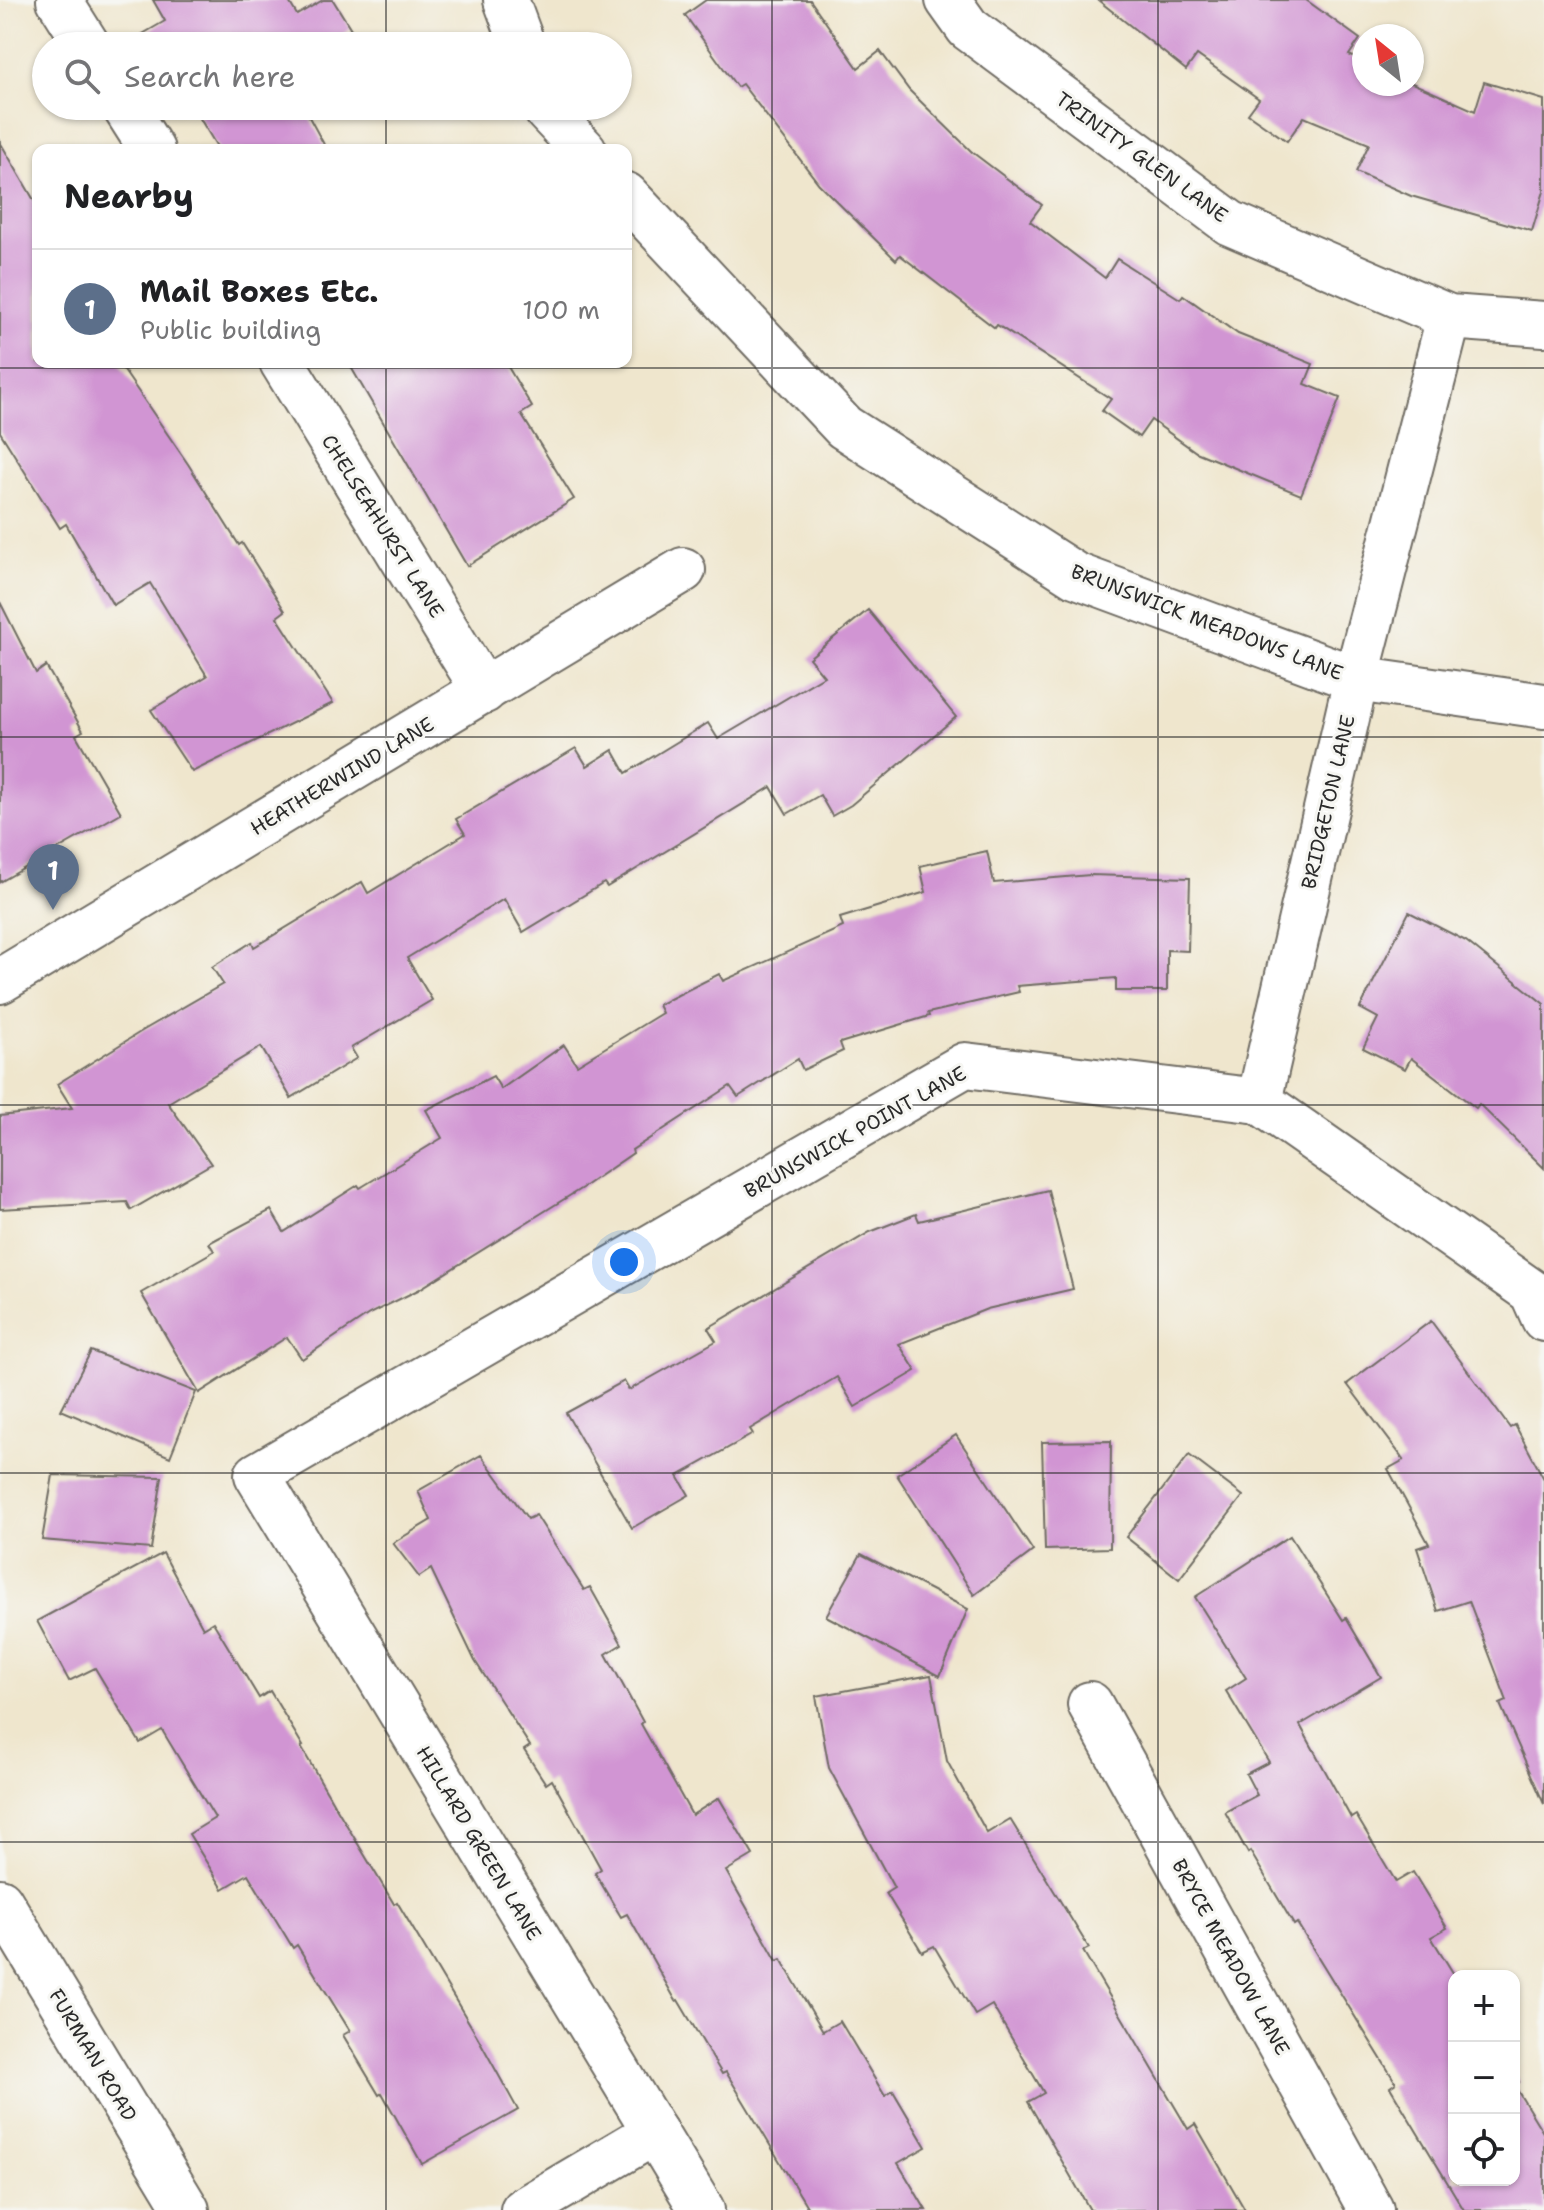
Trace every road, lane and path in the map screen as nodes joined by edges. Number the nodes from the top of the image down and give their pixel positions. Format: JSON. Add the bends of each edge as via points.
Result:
{"nodes":[{"id":1,"x":59,"y":0,"type":"edge"},
{"id":2,"x":506,"y":0,"type":"edge"},
{"id":3,"x":948,"y":0,"type":"edge"},
{"id":4,"x":79,"y":32,"type":"edge"},
{"id":5,"x":518,"y":32,"type":"edge"},
{"id":6,"x":133,"y":120,"type":"edge"},
{"id":7,"x":556,"y":120,"type":"edge"},
{"id":8,"x":148,"y":144,"type":"edge"},
{"id":9,"x":578,"y":144,"type":"edge"},
{"id":10,"x":632,"y":201,"type":"edge"},
{"id":11,"x":1449,"y":317,"type":"junction"},
{"id":12,"x":1544,"y":324,"type":"edge"},
{"id":13,"x":286,"y":368,"type":"edge"},
{"id":14,"x":683,"y":570,"type":"dead end"},
{"id":15,"x":1356,"y":679,"type":"junction"},
{"id":16,"x":484,"y":691,"type":"junction"},
{"id":17,"x":1544,"y":706,"type":"edge"},
{"id":18,"x":0,"y":981,"type":"edge"},
{"id":19,"x":1259,"y":1101,"type":"junction"},
{"id":20,"x":1544,"y":1319,"type":"edge"},
{"id":21,"x":257,"y":1475,"type":"joint"},
{"id":22,"x":1090,"y":1704,"type":"dead end"},
{"id":23,"x":0,"y":1901,"type":"edge"},
{"id":24,"x":655,"y":2132,"type":"junction"},
{"id":25,"x":187,"y":2210,"type":"edge"},
{"id":26,"x":523,"y":2210,"type":"edge"},
{"id":27,"x":702,"y":2210,"type":"edge"},
{"id":28,"x":1371,"y":2210,"type":"edge"}],
"edges":[{"from":1,"to":4,"type":"street"},
{"from":2,"to":5,"type":"street"},
{"from":3,"to":11,"type":"street","name":"TRINITY GLEN LANE","via":[[968,28],[1230,223]]},
{"from":6,"to":8,"type":"street"},
{"from":7,"to":9,"type":"street"},
{"from":10,"to":15,"type":"street","name":"BRUNSWICK MEADOWS LANE","via":[[844,427],[1075,575]]},
{"from":11,"to":12,"type":"street","name":"TRINITY GLEN LANE"},
{"from":11,"to":15,"type":"street","name":"BRIDGETON LANE"},
{"from":13,"to":16,"type":"street","name":"CHELSEAHURST LANE"},
{"from":14,"to":16,"type":"street","name":"HEATHERWIND LANE"},
{"from":15,"to":17,"type":"street","name":"BRUNSWICK MEADOWS LANE"},
{"from":15,"to":19,"type":"street","name":"BRIDGETON LANE"},
{"from":16,"to":18,"type":"street","name":"HEATHERWIND LANE"},
{"from":19,"to":20,"type":"street","name":"BRUNSWICK POINT LANE","via":[[1532,1292]]},
{"from":19,"to":21,"type":"street","name":"BRUNSWICK POINT LANE","via":[[965,1065]]},
{"from":21,"to":24,"type":"street","name":"HILLARD GREEN LANE"},
{"from":22,"to":28,"type":"street","name":"BRYCE MEADOW LANE"},
{"from":23,"to":25,"type":"street","name":"FURMAN ROAD"},
{"from":24,"to":26,"type":"street"},
{"from":24,"to":27,"type":"street","name":"HILLARD GREEN LANE"}]}
